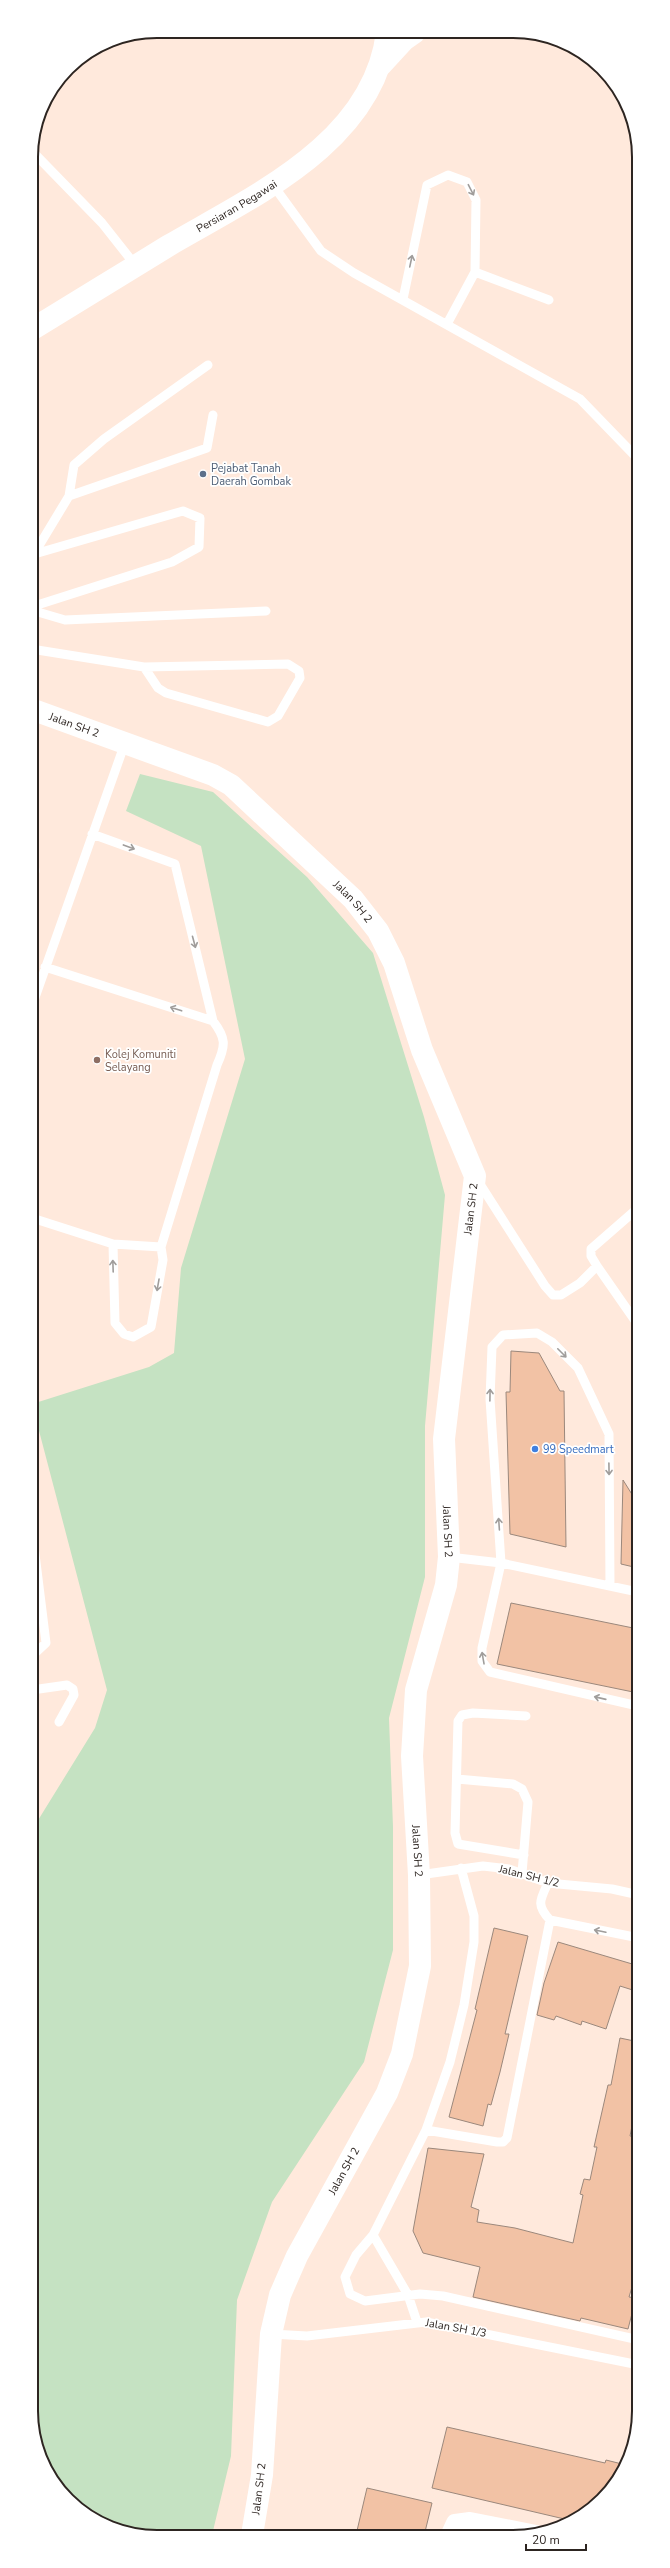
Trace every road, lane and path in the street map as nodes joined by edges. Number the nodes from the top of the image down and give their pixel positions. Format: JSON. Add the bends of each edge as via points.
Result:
{"nodes":[{"id":1,"x":386,"y":38,"type":"edge"},
{"id":2,"x":407,"y":38,"type":"edge"},
{"id":3,"x":381,"y":66,"type":"junction"},
{"id":4,"x":38,"y":157,"type":"edge"},
{"id":5,"x":273,"y":185,"type":"junction"},
{"id":6,"x":136,"y":266,"type":"junction"},
{"id":7,"x":474,"y":272,"type":"junction"},
{"id":8,"x":403,"y":299,"type":"junction"},
{"id":9,"x":549,"y":300,"type":"dead end"},
{"id":10,"x":447,"y":324,"type":"junction"},
{"id":11,"x":38,"y":326,"type":"edge"},
{"id":12,"x":208,"y":365,"type":"dead end"},
{"id":13,"x":213,"y":415,"type":"dead end"},
{"id":14,"x":632,"y":453,"type":"edge"},
{"id":15,"x":69,"y":496,"type":"junction"},
{"id":16,"x":38,"y":547,"type":"edge"},
{"id":17,"x":38,"y":554,"type":"edge"},
{"id":18,"x":38,"y":606,"type":"edge"},
{"id":19,"x":38,"y":610,"type":"edge"},
{"id":20,"x":266,"y":611,"type":"dead end"},
{"id":21,"x":38,"y":650,"type":"edge"},
{"id":22,"x":144,"y":667,"type":"junction"},
{"id":23,"x":38,"y":711,"type":"edge"},
{"id":24,"x":125,"y":743,"type":"junction"},
{"id":25,"x":92,"y":834,"type":"junction"},
{"id":26,"x":45,"y":967,"type":"junction"},
{"id":27,"x":38,"y":988,"type":"edge"},
{"id":28,"x":213,"y":1021,"type":"junction"},
{"id":29,"x":475,"y":1176,"type":"junction"},
{"id":30,"x":632,"y":1213,"type":"edge"},
{"id":31,"x":38,"y":1220,"type":"edge"},
{"id":32,"x":112,"y":1244,"type":"junction"},
{"id":33,"x":161,"y":1247,"type":"junction"},
{"id":34,"x":597,"y":1266,"type":"junction"},
{"id":35,"x":632,"y":1316,"type":"edge"},
{"id":36,"x":449,"y":1557,"type":"junction"},
{"id":37,"x":502,"y":1563,"type":"junction"},
{"id":38,"x":38,"y":1578,"type":"edge"},
{"id":39,"x":610,"y":1586,"type":"junction"},
{"id":40,"x":632,"y":1591,"type":"edge"},
{"id":41,"x":38,"y":1650,"type":"edge"},
{"id":42,"x":38,"y":1689,"type":"edge"},
{"id":43,"x":632,"y":1705,"type":"edge"},
{"id":44,"x":526,"y":1716,"type":"dead end"},
{"id":45,"x":58,"y":1722,"type":"dead end"},
{"id":46,"x":457,"y":1779,"type":"junction"},
{"id":47,"x":524,"y":1855,"type":"junction"},
{"id":48,"x":461,"y":1868,"type":"junction"},
{"id":49,"x":522,"y":1873,"type":"junction"},
{"id":50,"x":419,"y":1875,"type":"junction"},
{"id":51,"x":548,"y":1883,"type":"junction"},
{"id":52,"x":632,"y":1894,"type":"edge"},
{"id":53,"x":550,"y":1920,"type":"junction"},
{"id":54,"x":632,"y":1937,"type":"edge"},
{"id":55,"x":426,"y":2130,"type":"junction"},
{"id":56,"x":373,"y":2235,"type":"junction"},
{"id":57,"x":408,"y":2295,"type":"junction"},
{"id":58,"x":417,"y":2322,"type":"junction"},
{"id":59,"x":271,"y":2334,"type":"junction"},
{"id":60,"x":632,"y":2338,"type":"edge"},
{"id":61,"x":632,"y":2364,"type":"edge"},
{"id":62,"x":253,"y":2530,"type":"edge"},
{"id":63,"x":452,"y":2530,"type":"edge"},
{"id":64,"x":515,"y":2530,"type":"edge"}],
"edges":[{"from":1,"to":3,"type":"street","name":"Persiaran Pegawai"},
{"from":2,"to":3,"type":"street"},
{"from":3,"to":5,"type":"street","name":"Persiaran Pegawai","via":[[364,98],[345,124],[318,152]]},
{"from":4,"to":6,"type":"lane","via":[[102,223]]},
{"from":5,"to":6,"type":"street","name":"Persiaran Pegawai"},
{"from":5,"to":8,"type":"lane","via":[[321,251],[354,273]]},
{"from":6,"to":11,"type":"street","name":"Persiaran Pegawai"},
{"from":8,"to":7,"type":"lane","one_way":true,"via":[[427,185],[448,175],[467,182],[476,200]]},
{"from":7,"to":9,"type":"lane"},
{"from":7,"to":10,"type":"lane"},
{"from":8,"to":10,"type":"lane"},
{"from":10,"to":14,"type":"lane","via":[[580,399]]},
{"from":12,"to":15,"type":"lane","via":[[104,439],[74,465]]},
{"from":13,"to":15,"type":"lane","via":[[207,448]]},
{"from":15,"to":16,"type":"lane"},
{"from":17,"to":18,"type":"lane","via":[[184,511],[200,518],[199,547],[172,562]]},
{"from":19,"to":20,"type":"lane","via":[[65,620]]},
{"from":21,"to":22,"type":"lane"},
{"from":22,"to":22,"type":"lane","via":[[158,688],[166,693],[268,722],[278,716],[300,678],[299,671],[288,664]]},
{"from":23,"to":24,"type":"street","name":"Jalan SH 2"},
{"from":24,"to":25,"type":"lane"},
{"from":24,"to":29,"type":"street","name":"Jalan SH 2","via":[[212,775],[231,785],[353,899],[378,931],[394,963],[422,1050]]},
{"from":25,"to":26,"type":"lane"},
{"from":25,"to":28,"type":"lane","one_way":true,"via":[[175,864]]},
{"from":26,"to":27,"type":"lane"},
{"from":28,"to":26,"type":"lane","one_way":true},
{"from":28,"to":33,"type":"lane","via":[[223,1034],[224,1050]]},
{"from":29,"to":34,"type":"lane","via":[[545,1286],[553,1294],[561,1295],[580,1283]]},
{"from":29,"to":36,"type":"street","name":"Jalan SH 2","via":[[444,1439]]},
{"from":30,"to":34,"type":"lane","via":[[591,1249],[591,1256]]},
{"from":31,"to":32,"type":"lane"},
{"from":32,"to":33,"type":"lane"},
{"from":33,"to":32,"type":"lane","one_way":true,"via":[[163,1260],[151,1327],[133,1337],[124,1334],[115,1323]]},
{"from":34,"to":35,"type":"lane"},
{"from":36,"to":37,"type":"lane"},
{"from":36,"to":50,"type":"street","name":"Jalan SH 2","via":[[446,1585],[416,1690],[412,1756]]},
{"from":37,"to":39,"type":"lane"},
{"from":37,"to":39,"type":"lane","one_way":true,"via":[[490,1399],[492,1347],[503,1335],[536,1333],[552,1342],[578,1368],[609,1434]]},
{"from":43,"to":37,"type":"lane","one_way":true,"via":[[490,1672],[482,1661],[482,1648]]},
{"from":38,"to":41,"type":"lane","via":[[46,1643]]},
{"from":39,"to":40,"type":"lane"},
{"from":42,"to":45,"type":"lane","via":[[67,1685],[73,1689],[74,1695]]},
{"from":44,"to":46,"type":"lane","via":[[473,1713],[462,1715],[458,1721]]},
{"from":46,"to":47,"type":"lane","via":[[455,1833],[458,1844]]},
{"from":46,"to":47,"type":"lane","via":[[513,1784],[522,1789],[528,1802]]},
{"from":47,"to":49,"type":"lane"},
{"from":48,"to":49,"type":"lane","name":"Jalan SH 1/2","via":[[483,1866]]},
{"from":48,"to":50,"type":"lane","name":"Jalan SH 1/2"},
{"from":48,"to":55,"type":"lane","via":[[474,1916],[474,1942],[464,2005],[450,2062]]},
{"from":49,"to":51,"type":"lane","name":"Jalan SH 1/2"},
{"from":50,"to":59,"type":"street","name":"Jalan SH 2","via":[[420,1966],[402,2054],[387,2093],[297,2256],[280,2295]]},
{"from":51,"to":52,"type":"lane","name":"Jalan SH 1/2","via":[[612,1889]]},
{"from":51,"to":53,"type":"lane","via":[[540,1901],[542,1911]]},
{"from":54,"to":53,"type":"lane","one_way":true},
{"from":53,"to":55,"type":"lane","via":[[507,2138],[504,2142],[498,2142]]},
{"from":55,"to":56,"type":"lane"},
{"from":56,"to":57,"type":"lane"},
{"from":56,"to":57,"type":"lane","via":[[356,2255],[345,2277],[350,2294],[365,2301]]},
{"from":57,"to":58,"type":"lane"},
{"from":57,"to":60,"type":"lane","via":[[443,2296]]},
{"from":58,"to":59,"type":"lane","name":"Jalan SH 1/3","via":[[307,2336]]},
{"from":58,"to":61,"type":"lane","name":"Jalan SH 1/3"},
{"from":59,"to":62,"type":"street","name":"Jalan SH 2","via":[[262,2475]]},
{"from":63,"to":64,"type":"street","via":[[455,2523],[470,2521]]}]}
